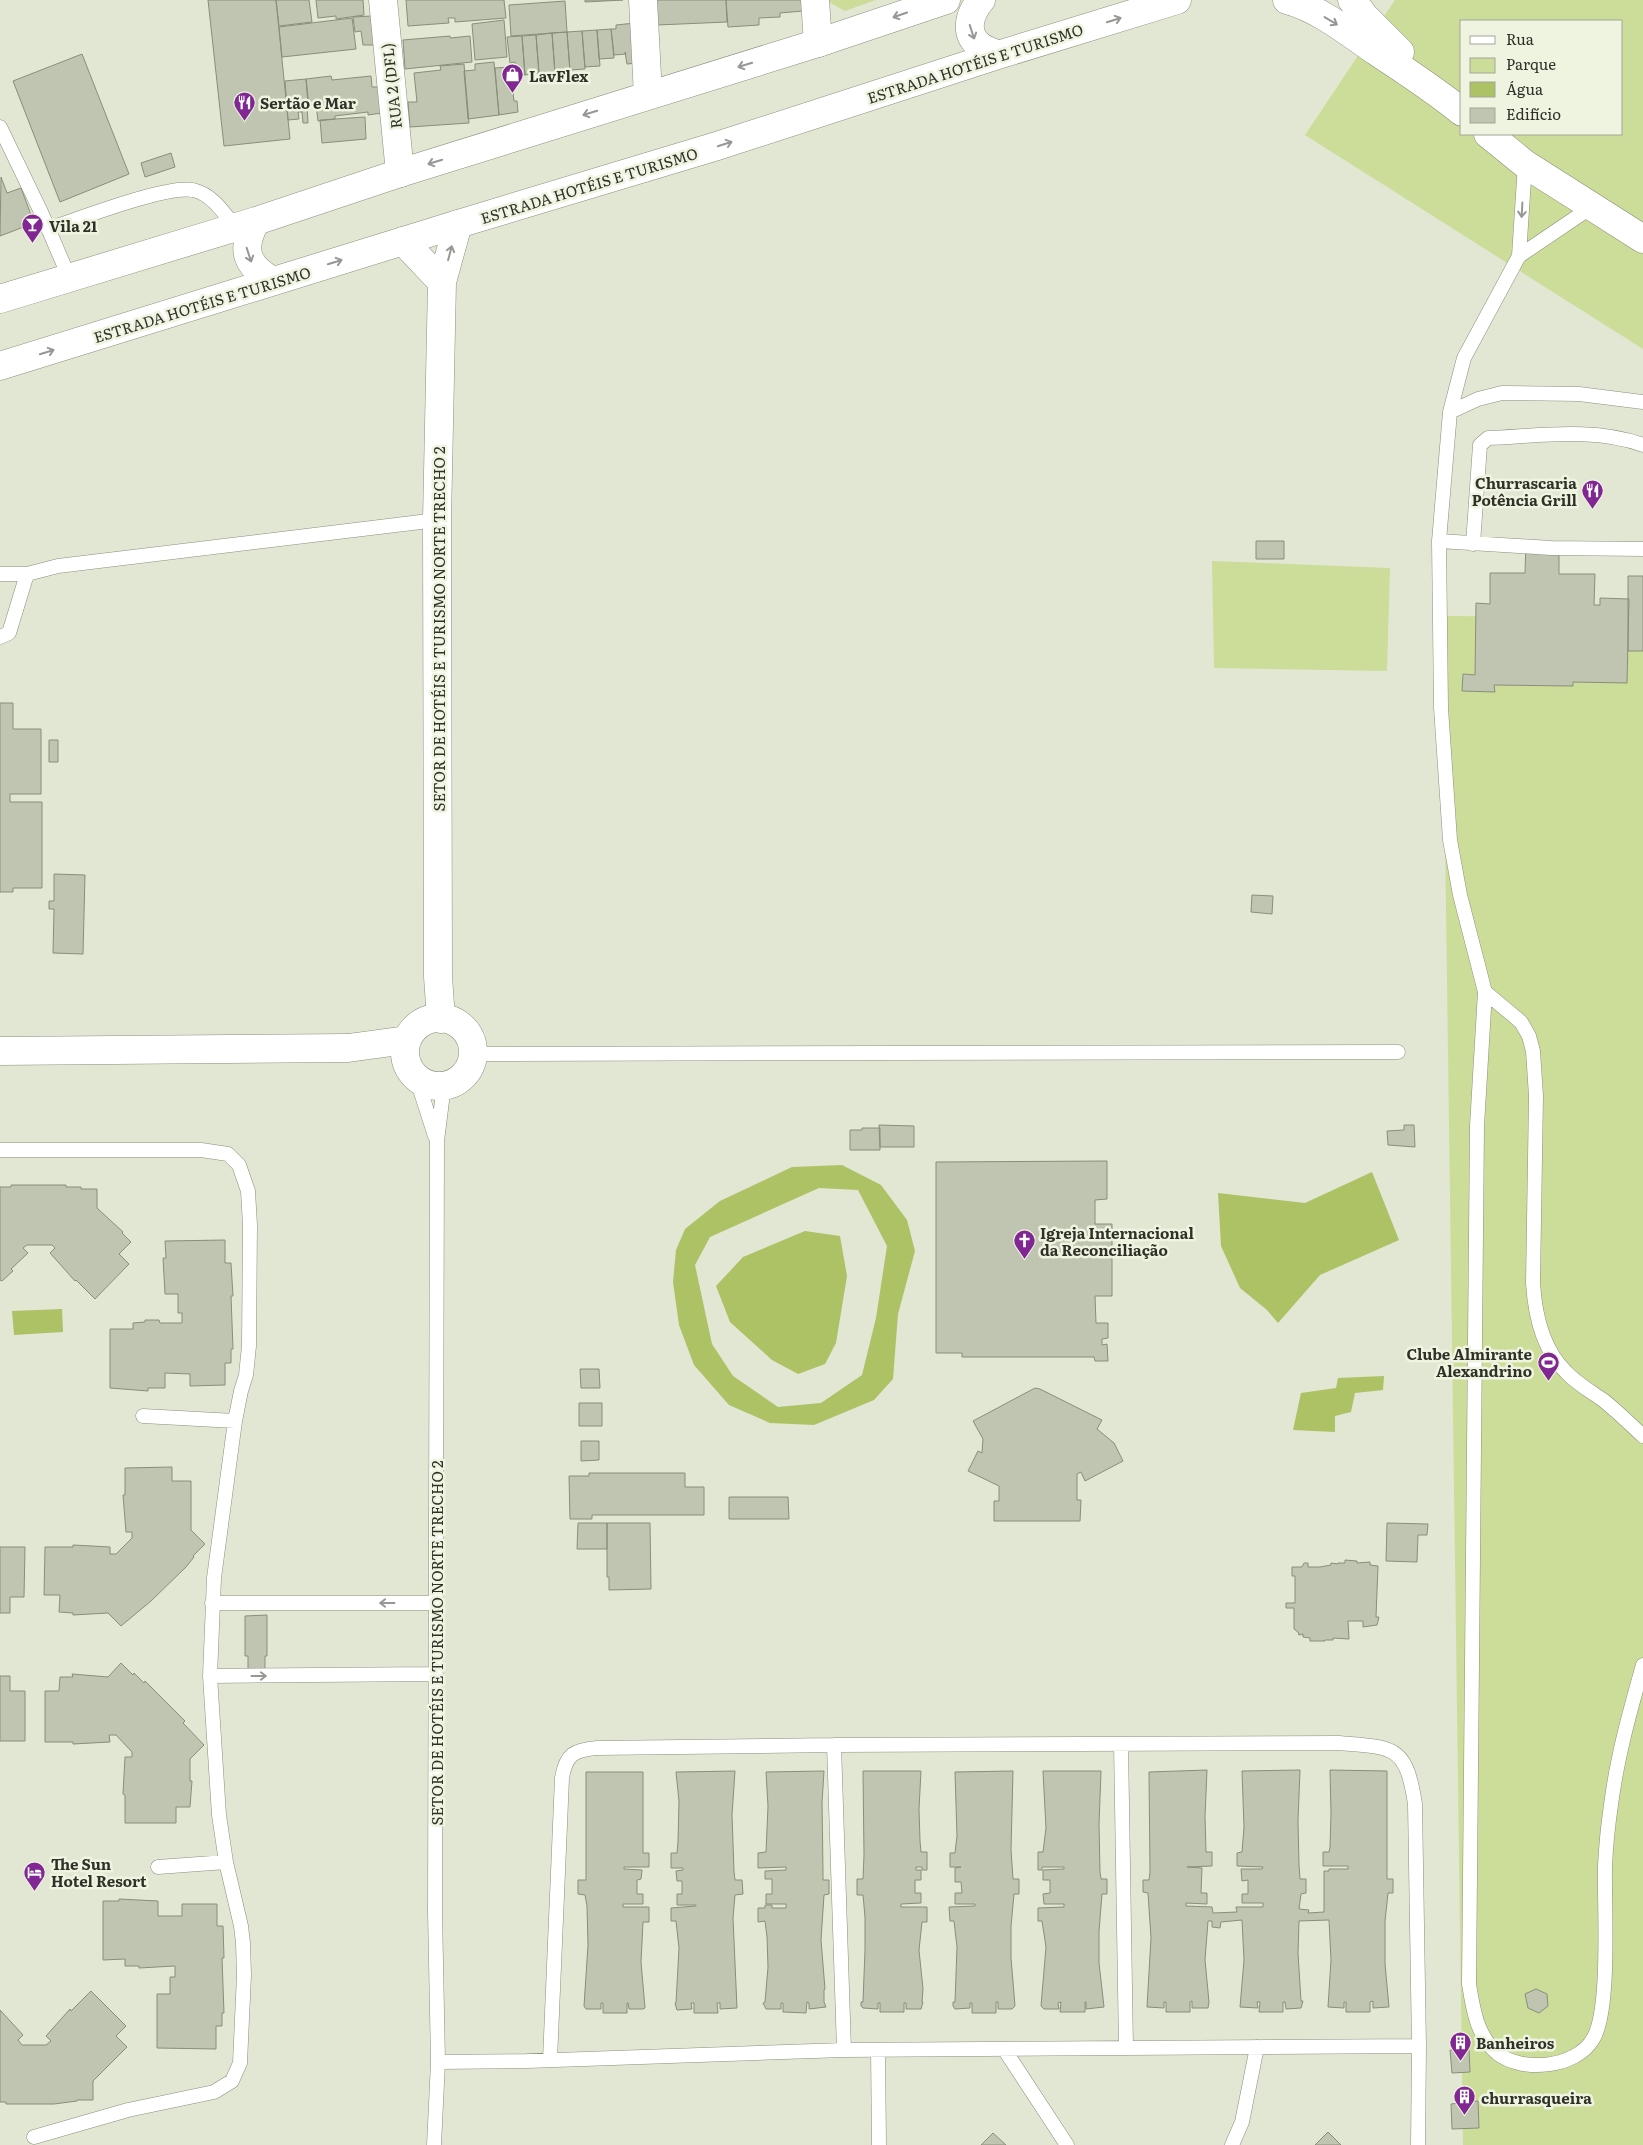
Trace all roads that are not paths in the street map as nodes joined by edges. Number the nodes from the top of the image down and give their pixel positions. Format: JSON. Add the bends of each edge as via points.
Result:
{"nodes":[{"id":1,"x":383,"y":0,"type":"edge"},
{"id":2,"x":643,"y":0,"type":"edge"},
{"id":3,"x":815,"y":0,"type":"edge"},
{"id":4,"x":946,"y":0,"type":"edge"},
{"id":5,"x":981,"y":0,"type":"edge"},
{"id":6,"x":1177,"y":0,"type":"edge"},
{"id":7,"x":1287,"y":0,"type":"edge"},
{"id":8,"x":1352,"y":0,"type":"edge"},
{"id":9,"x":818,"y":43,"type":"junction"},
{"id":10,"x":998,"y":55,"type":"junction"},
{"id":11,"x":648,"y":95,"type":"junction"},
{"id":12,"x":1452,"y":104,"type":"edge"},
{"id":13,"x":0,"y":127,"type":"edge"},
{"id":14,"x":1489,"y":135,"type":"edge"},
{"id":15,"x":1525,"y":164,"type":"junction"},
{"id":16,"x":400,"y":172,"type":"junction"},
{"id":17,"x":1593,"y":206,"type":"junction"},
{"id":18,"x":246,"y":224,"type":"junction"},
{"id":19,"x":458,"y":224,"type":"junction"},
{"id":20,"x":48,"y":229,"type":"junction"},
{"id":21,"x":1643,"y":239,"type":"edge"},
{"id":22,"x":402,"y":241,"type":"junction"},
{"id":23,"x":1520,"y":256,"type":"junction"},
{"id":24,"x":69,"y":277,"type":"junction"},
{"id":25,"x":272,"y":282,"type":"junction"},
{"id":26,"x":442,"y":282,"type":"junction"},
{"id":27,"x":0,"y":299,"type":"edge"},
{"id":28,"x":0,"y":366,"type":"edge"},
{"id":29,"x":1643,"y":402,"type":"edge"},
{"id":30,"x":1450,"y":412,"type":"junction"},
{"id":31,"x":1643,"y":445,"type":"edge"},
{"id":32,"x":437,"y":520,"type":"junction"},
{"id":33,"x":1439,"y":541,"type":"junction"},
{"id":34,"x":1474,"y":544,"type":"junction"},
{"id":35,"x":1643,"y":549,"type":"edge"},
{"id":36,"x":0,"y":574,"type":"edge"},
{"id":37,"x":27,"y":574,"type":"junction"},
{"id":38,"x":0,"y":638,"type":"edge"},
{"id":39,"x":1485,"y":992,"type":"junction"},
{"id":40,"x":424,"y":1027,"type":"junction"},
{"id":41,"x":348,"y":1048,"type":"junction"},
{"id":42,"x":0,"y":1051,"type":"edge"},
{"id":43,"x":1398,"y":1052,"type":"dead end"},
{"id":44,"x":472,"y":1054,"type":"junction"},
{"id":45,"x":412,"y":1072,"type":"junction"},
{"id":46,"x":444,"y":1085,"type":"junction"},
{"id":47,"x":437,"y":1141,"type":"junction"},
{"id":48,"x":0,"y":1150,"type":"edge"},
{"id":49,"x":143,"y":1416,"type":"dead end"},
{"id":50,"x":235,"y":1421,"type":"junction"},
{"id":51,"x":1643,"y":1436,"type":"edge"},
{"id":52,"x":436,"y":1603,"type":"junction"},
{"id":53,"x":212,"y":1604,"type":"junction"},
{"id":54,"x":1643,"y":1665,"type":"edge"},
{"id":55,"x":436,"y":1674,"type":"junction"},
{"id":56,"x":210,"y":1676,"type":"junction"},
{"id":57,"x":1121,"y":1744,"type":"junction"},
{"id":58,"x":834,"y":1745,"type":"junction"},
{"id":59,"x":226,"y":1862,"type":"junction"},
{"id":60,"x":158,"y":1867,"type":"dead end"},
{"id":61,"x":1419,"y":2046,"type":"junction"},
{"id":62,"x":1257,"y":2047,"type":"junction"},
{"id":63,"x":1126,"y":2048,"type":"junction"},
{"id":64,"x":844,"y":2050,"type":"junction"},
{"id":65,"x":878,"y":2050,"type":"junction"},
{"id":66,"x":1004,"y":2050,"type":"junction"},
{"id":67,"x":550,"y":2060,"type":"junction"},
{"id":68,"x":438,"y":2062,"type":"junction"},
{"id":69,"x":34,"y":2137,"type":"dead end"},
{"id":70,"x":434,"y":2145,"type":"edge"},
{"id":71,"x":879,"y":2145,"type":"edge"},
{"id":72,"x":1067,"y":2145,"type":"edge"},
{"id":73,"x":1232,"y":2145,"type":"edge"},
{"id":74,"x":1418,"y":2145,"type":"edge"}],
"edges":[{"from":1,"to":16,"type":"main road","name":"RUA 2 (DFL)"},
{"from":2,"to":11,"type":"main road"},
{"from":3,"to":9,"type":"main road"},
{"from":4,"to":9,"type":"main road","one_way":true},
{"from":5,"to":10,"type":"main road","one_way":true,"via":[[970,14],[970,28],[979,46]]},
{"from":10,"to":6,"type":"main road","name":"ESTRADA HOTÉIS E TURISMO","one_way":true},
{"from":7,"to":12,"type":"main road","one_way":true,"via":[[1338,24]]},
{"from":8,"to":12,"type":"main road"},
{"from":9,"to":11,"type":"main road","one_way":true},
{"from":19,"to":10,"type":"main road","name":"ESTRADA HOTÉIS E TURISMO","one_way":true,"via":[[717,146]]},
{"from":11,"to":16,"type":"main road","one_way":true},
{"from":13,"to":20,"type":"lane"},
{"from":14,"to":15,"type":"main road"},
{"from":15,"to":17,"type":"main road"},
{"from":15,"to":23,"type":"lane","one_way":true},
{"from":16,"to":18,"type":"main road"},
{"from":17,"to":21,"type":"main road"},
{"from":17,"to":23,"type":"lane"},
{"from":18,"to":20,"type":"lane","via":[[193,190],[167,191]]},
{"from":18,"to":24,"type":"main road"},
{"from":18,"to":25,"type":"main road","one_way":true,"via":[[247,253],[255,269]]},
{"from":19,"to":22,"type":"main road","name":"ESTRADA HOTÉIS E TURISMO"},
{"from":26,"to":19,"type":"main road","name":"SETOR DE HOTÉIS E TURISMO NORTE TRECHO 2","one_way":true},
{"from":20,"to":24,"type":"lane"},
{"from":25,"to":22,"type":"main road","name":"ESTRADA HOTÉIS E TURISMO","one_way":true},
{"from":22,"to":26,"type":"main road"},
{"from":23,"to":30,"type":"lane","via":[[1464,358]]},
{"from":24,"to":27,"type":"main road"},
{"from":28,"to":25,"type":"main road","name":"ESTRADA HOTÉIS E TURISMO","one_way":true},
{"from":26,"to":32,"type":"main road","name":"SETOR DE HOTÉIS E TURISMO NORTE TRECHO 2"},
{"from":29,"to":30,"type":"lane","via":[[1579,394],[1502,393],[1478,399]]},
{"from":30,"to":33,"type":"lane"},
{"from":31,"to":34,"type":"lane","via":[[1598,434],[1488,438],[1480,445]]},
{"from":32,"to":37,"type":"lane","via":[[58,566]]},
{"from":32,"to":40,"type":"main road","name":"SETOR DE HOTÉIS E TURISMO NORTE TRECHO 2","via":[[438,977]]},
{"from":33,"to":34,"type":"lane"},
{"from":33,"to":39,"type":"lane","via":[[1441,708],[1450,840],[1460,895]]},
{"from":34,"to":35,"type":"lane"},
{"from":36,"to":37,"type":"lane"},
{"from":37,"to":38,"type":"lane","via":[[9,633]]},
{"from":39,"to":51,"type":"lane","via":[[1521,1022],[1533,1051],[1536,1096],[1533,1283],[1540,1328],[1565,1372]]},
{"from":39,"to":54,"type":"lane","via":[[1477,1126],[1469,1984],[1472,2007],[1484,2036],[1492,2048],[1513,2062],[1532,2065],[1567,2059],[1588,2046],[1597,2030],[1601,2013],[1605,1864],[1611,1806],[1619,1756]]},
{"from":40,"to":41,"type":"main road"},
{"from":40,"to":44,"type":"main road","via":[[454,1022],[471,1041]]},
{"from":40,"to":45,"type":"main road","via":[[405,1058]]},
{"from":41,"to":42,"type":"main road"},
{"from":41,"to":45,"type":"main road"},
{"from":43,"to":44,"type":"lane"},
{"from":44,"to":46,"type":"main road","via":[[464,1074]]},
{"from":45,"to":46,"type":"main road","via":[[434,1085]]},
{"from":45,"to":47,"type":"lane","name":"SETOR DE HOTÉIS E TURISMO NORTE TRECHO 2"},
{"from":46,"to":47,"type":"lane","name":"SETOR DE HOTÉIS E TURISMO NORTE TRECHO 2"},
{"from":47,"to":52,"type":"lane","name":"SETOR DE HOTÉIS E TURISMO NORTE TRECHO 2"},
{"from":48,"to":50,"type":"lane","via":[[201,1150],[228,1154],[237,1161],[248,1191],[251,1276],[247,1368]]},
{"from":49,"to":50,"type":"lane"},
{"from":50,"to":53,"type":"lane"},
{"from":52,"to":53,"type":"lane","one_way":true},
{"from":52,"to":55,"type":"lane","name":"SETOR DE HOTÉIS E TURISMO NORTE TRECHO 2"},
{"from":53,"to":56,"type":"lane"},
{"from":56,"to":55,"type":"lane","one_way":true},
{"from":55,"to":68,"type":"lane","name":"SETOR DE HOTÉIS E TURISMO NORTE TRECHO 2"},
{"from":56,"to":59,"type":"lane","via":[[219,1815]]},
{"from":57,"to":58,"type":"lane"},
{"from":57,"to":61,"type":"lane","via":[[1339,1743],[1386,1748],[1399,1755],[1410,1778],[1416,1818]]},
{"from":57,"to":63,"type":"lane"},
{"from":58,"to":64,"type":"lane"},
{"from":58,"to":67,"type":"lane","via":[[597,1748],[570,1756],[564,1766],[562,1787]]},
{"from":59,"to":60,"type":"lane"},
{"from":59,"to":69,"type":"lane","via":[[243,1943],[241,2049],[236,2075],[214,2092],[128,2110]]},
{"from":61,"to":62,"type":"lane"},
{"from":61,"to":74,"type":"lane"},
{"from":62,"to":63,"type":"lane"},
{"from":62,"to":73,"type":"lane","via":[[1242,2122]]},
{"from":63,"to":66,"type":"lane"},
{"from":64,"to":65,"type":"lane"},
{"from":64,"to":67,"type":"lane"},
{"from":65,"to":66,"type":"lane"},
{"from":65,"to":71,"type":"lane"},
{"from":66,"to":72,"type":"lane"},
{"from":67,"to":68,"type":"lane"},
{"from":68,"to":70,"type":"lane","name":"SETOR DE HOTÉIS E TURISMO NORTE TRECHO 2"}]}
